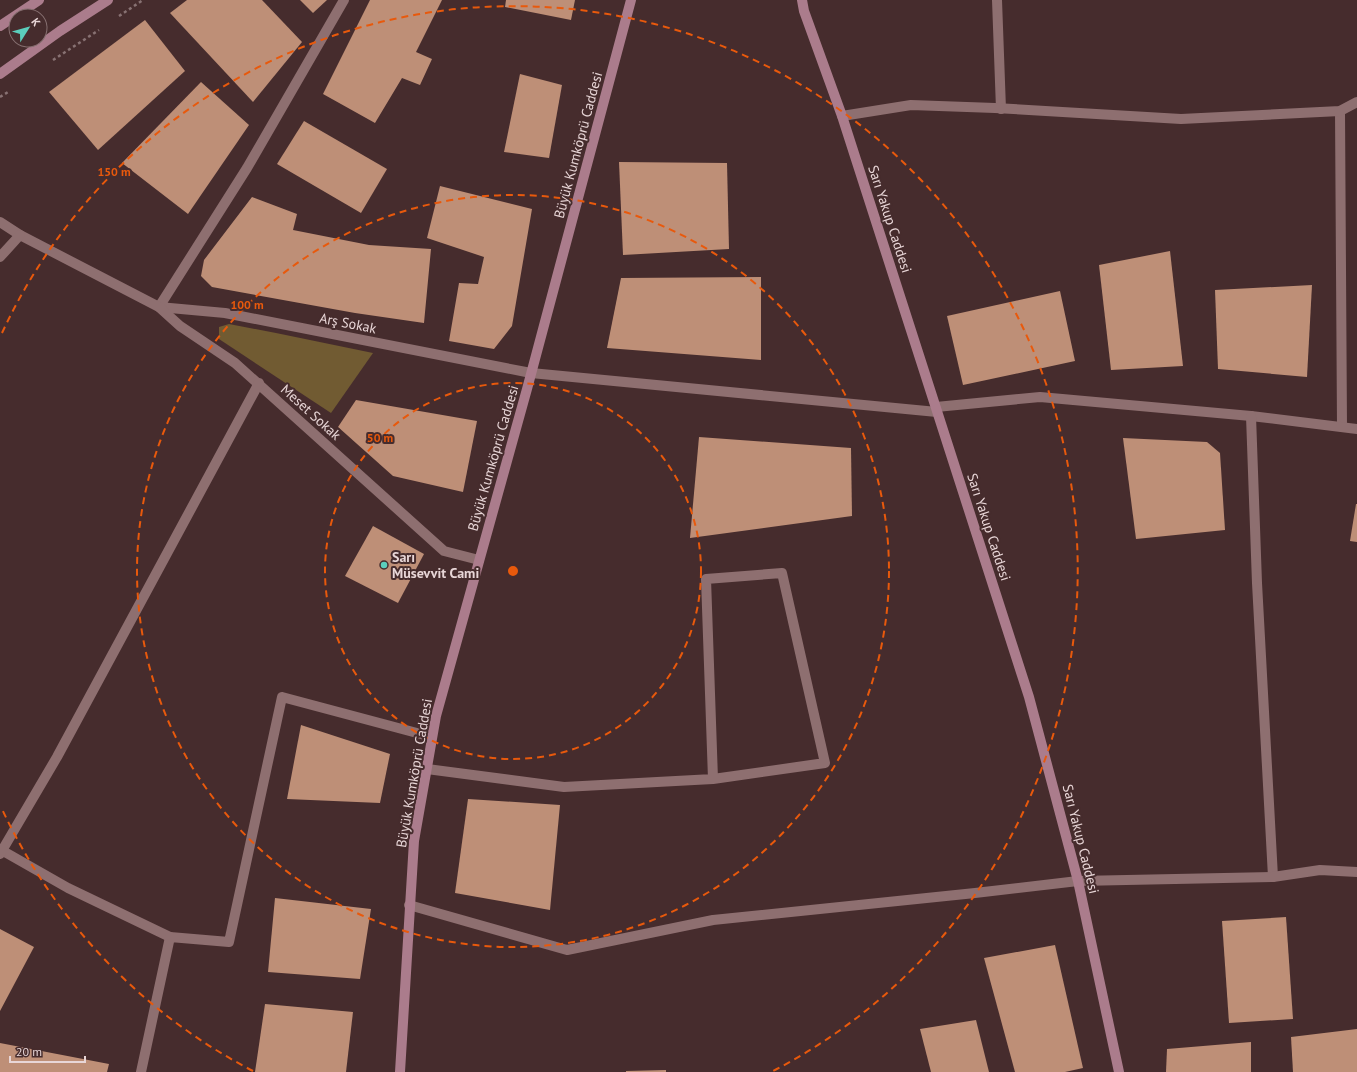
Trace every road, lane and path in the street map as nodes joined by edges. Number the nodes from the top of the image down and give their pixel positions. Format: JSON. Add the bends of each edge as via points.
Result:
{"nodes":[{"id":1,"x":40,"y":0,"type":"edge"},
{"id":2,"x":108,"y":0,"type":"edge"},
{"id":3,"x":143,"y":0,"type":"edge"},
{"id":4,"x":344,"y":0,"type":"edge"},
{"id":5,"x":631,"y":0,"type":"edge"},
{"id":6,"x":802,"y":0,"type":"edge"},
{"id":7,"x":997,"y":0,"type":"edge"},
{"id":8,"x":115,"y":19,"type":"dead end"},
{"id":9,"x":0,"y":26,"type":"edge"},
{"id":10,"x":102,"y":27,"type":"dead end"},
{"id":11,"x":52,"y":61,"type":"dead end"},
{"id":12,"x":0,"y":74,"type":"edge"},
{"id":13,"x":13,"y":88,"type":"dead end"},
{"id":14,"x":0,"y":97,"type":"edge"},
{"id":15,"x":1357,"y":102,"type":"edge"},
{"id":16,"x":1001,"y":109,"type":"junction"},
{"id":17,"x":1340,"y":111,"type":"junction"},
{"id":18,"x":842,"y":116,"type":"junction"},
{"id":19,"x":0,"y":222,"type":"edge"},
{"id":20,"x":20,"y":235,"type":"junction"},
{"id":21,"x":0,"y":257,"type":"edge"},
{"id":22,"x":159,"y":307,"type":"junction"},
{"id":23,"x":531,"y":373,"type":"junction"},
{"id":24,"x":259,"y":384,"type":"junction"},
{"id":25,"x":937,"y":410,"type":"junction"},
{"id":26,"x":1251,"y":416,"type":"junction"},
{"id":27,"x":1342,"y":427,"type":"junction"},
{"id":28,"x":1357,"y":429,"type":"edge"},
{"id":29,"x":479,"y":560,"type":"junction"},
{"id":30,"x":432,"y":737,"type":"junction"},
{"id":31,"x":427,"y":769,"type":"junction"},
{"id":32,"x":713,"y":778,"type":"junction"},
{"id":33,"x":2,"y":853,"type":"edge"},
{"id":34,"x":1357,"y":872,"type":"edge"},
{"id":35,"x":1273,"y":877,"type":"junction"},
{"id":36,"x":1078,"y":881,"type":"junction"},
{"id":37,"x":409,"y":906,"type":"junction"},
{"id":38,"x":170,"y":938,"type":"junction"},
{"id":39,"x":142,"y":1072,"type":"edge"},
{"id":40,"x":400,"y":1072,"type":"edge"},
{"id":41,"x":1119,"y":1072,"type":"edge"}],
"edges":[{"from":1,"to":9,"type":"street"},
{"from":2,"to":12,"type":"street"},
{"from":3,"to":8,"type":"path"},
{"from":4,"to":22,"type":"street","via":[[247,168]]},
{"from":5,"to":23,"type":"street","name":"Büyük Kumköprü Caddesi"},
{"from":6,"to":18,"type":"street","name":"Sarı Yakup Caddesi"},
{"from":7,"to":16,"type":"street"},
{"from":10,"to":11,"type":"path"},
{"from":13,"to":14,"type":"path"},
{"from":15,"to":17,"type":"street"},
{"from":16,"to":17,"type":"street","via":[[1181,119]]},
{"from":16,"to":18,"type":"street","via":[[911,105]]},
{"from":17,"to":27,"type":"street"},
{"from":18,"to":25,"type":"street","name":"Sarı Yakup Caddesi"},
{"from":19,"to":20,"type":"street"},
{"from":20,"to":21,"type":"street"},
{"from":20,"to":22,"type":"street"},
{"from":22,"to":23,"type":"street","name":"Arş Sokak","via":[[225,313]]},
{"from":22,"to":24,"type":"street","name":"Meset Sokak","via":[[180,326],[235,363]]},
{"from":23,"to":25,"type":"street","name":"Arş Sokak"},
{"from":23,"to":29,"type":"street","name":"Büyük Kumköprü Caddesi"},
{"from":24,"to":29,"type":"street","name":"Meset Sokak","via":[[444,551]]},
{"from":24,"to":33,"type":"street","via":[[57,758]]},
{"from":25,"to":26,"type":"street","name":"Arş Sokak","via":[[1040,397]]},
{"from":25,"to":36,"type":"street","name":"Sarı Yakup Caddesi","via":[[1029,697]]},
{"from":26,"to":27,"type":"street","name":"Arş Sokak"},
{"from":26,"to":35,"type":"street","via":[[1257,584]]},
{"from":27,"to":28,"type":"street","name":"Arş Sokak"},
{"from":29,"to":30,"type":"street","name":"Büyük Kumköprü Caddesi"},
{"from":30,"to":31,"type":"street","name":"Büyük Kumköprü Caddesi"},
{"from":30,"to":38,"type":"street","via":[[282,697],[228,942]]},
{"from":31,"to":32,"type":"street","via":[[564,787]]},
{"from":31,"to":37,"type":"street","name":"Büyük Kumköprü Caddesi","via":[[414,841]]},
{"from":32,"to":32,"type":"street","via":[[825,763],[782,573],[706,579]]},
{"from":33,"to":38,"type":"street"},
{"from":34,"to":35,"type":"street","via":[[1320,870]]},
{"from":35,"to":36,"type":"street"},
{"from":36,"to":37,"type":"street","via":[[713,920],[567,950]]},
{"from":36,"to":41,"type":"street","name":"Sarı Yakup Caddesi"},
{"from":37,"to":40,"type":"street","name":"Büyük Kumköprü Caddesi"},
{"from":38,"to":39,"type":"street"}]}
